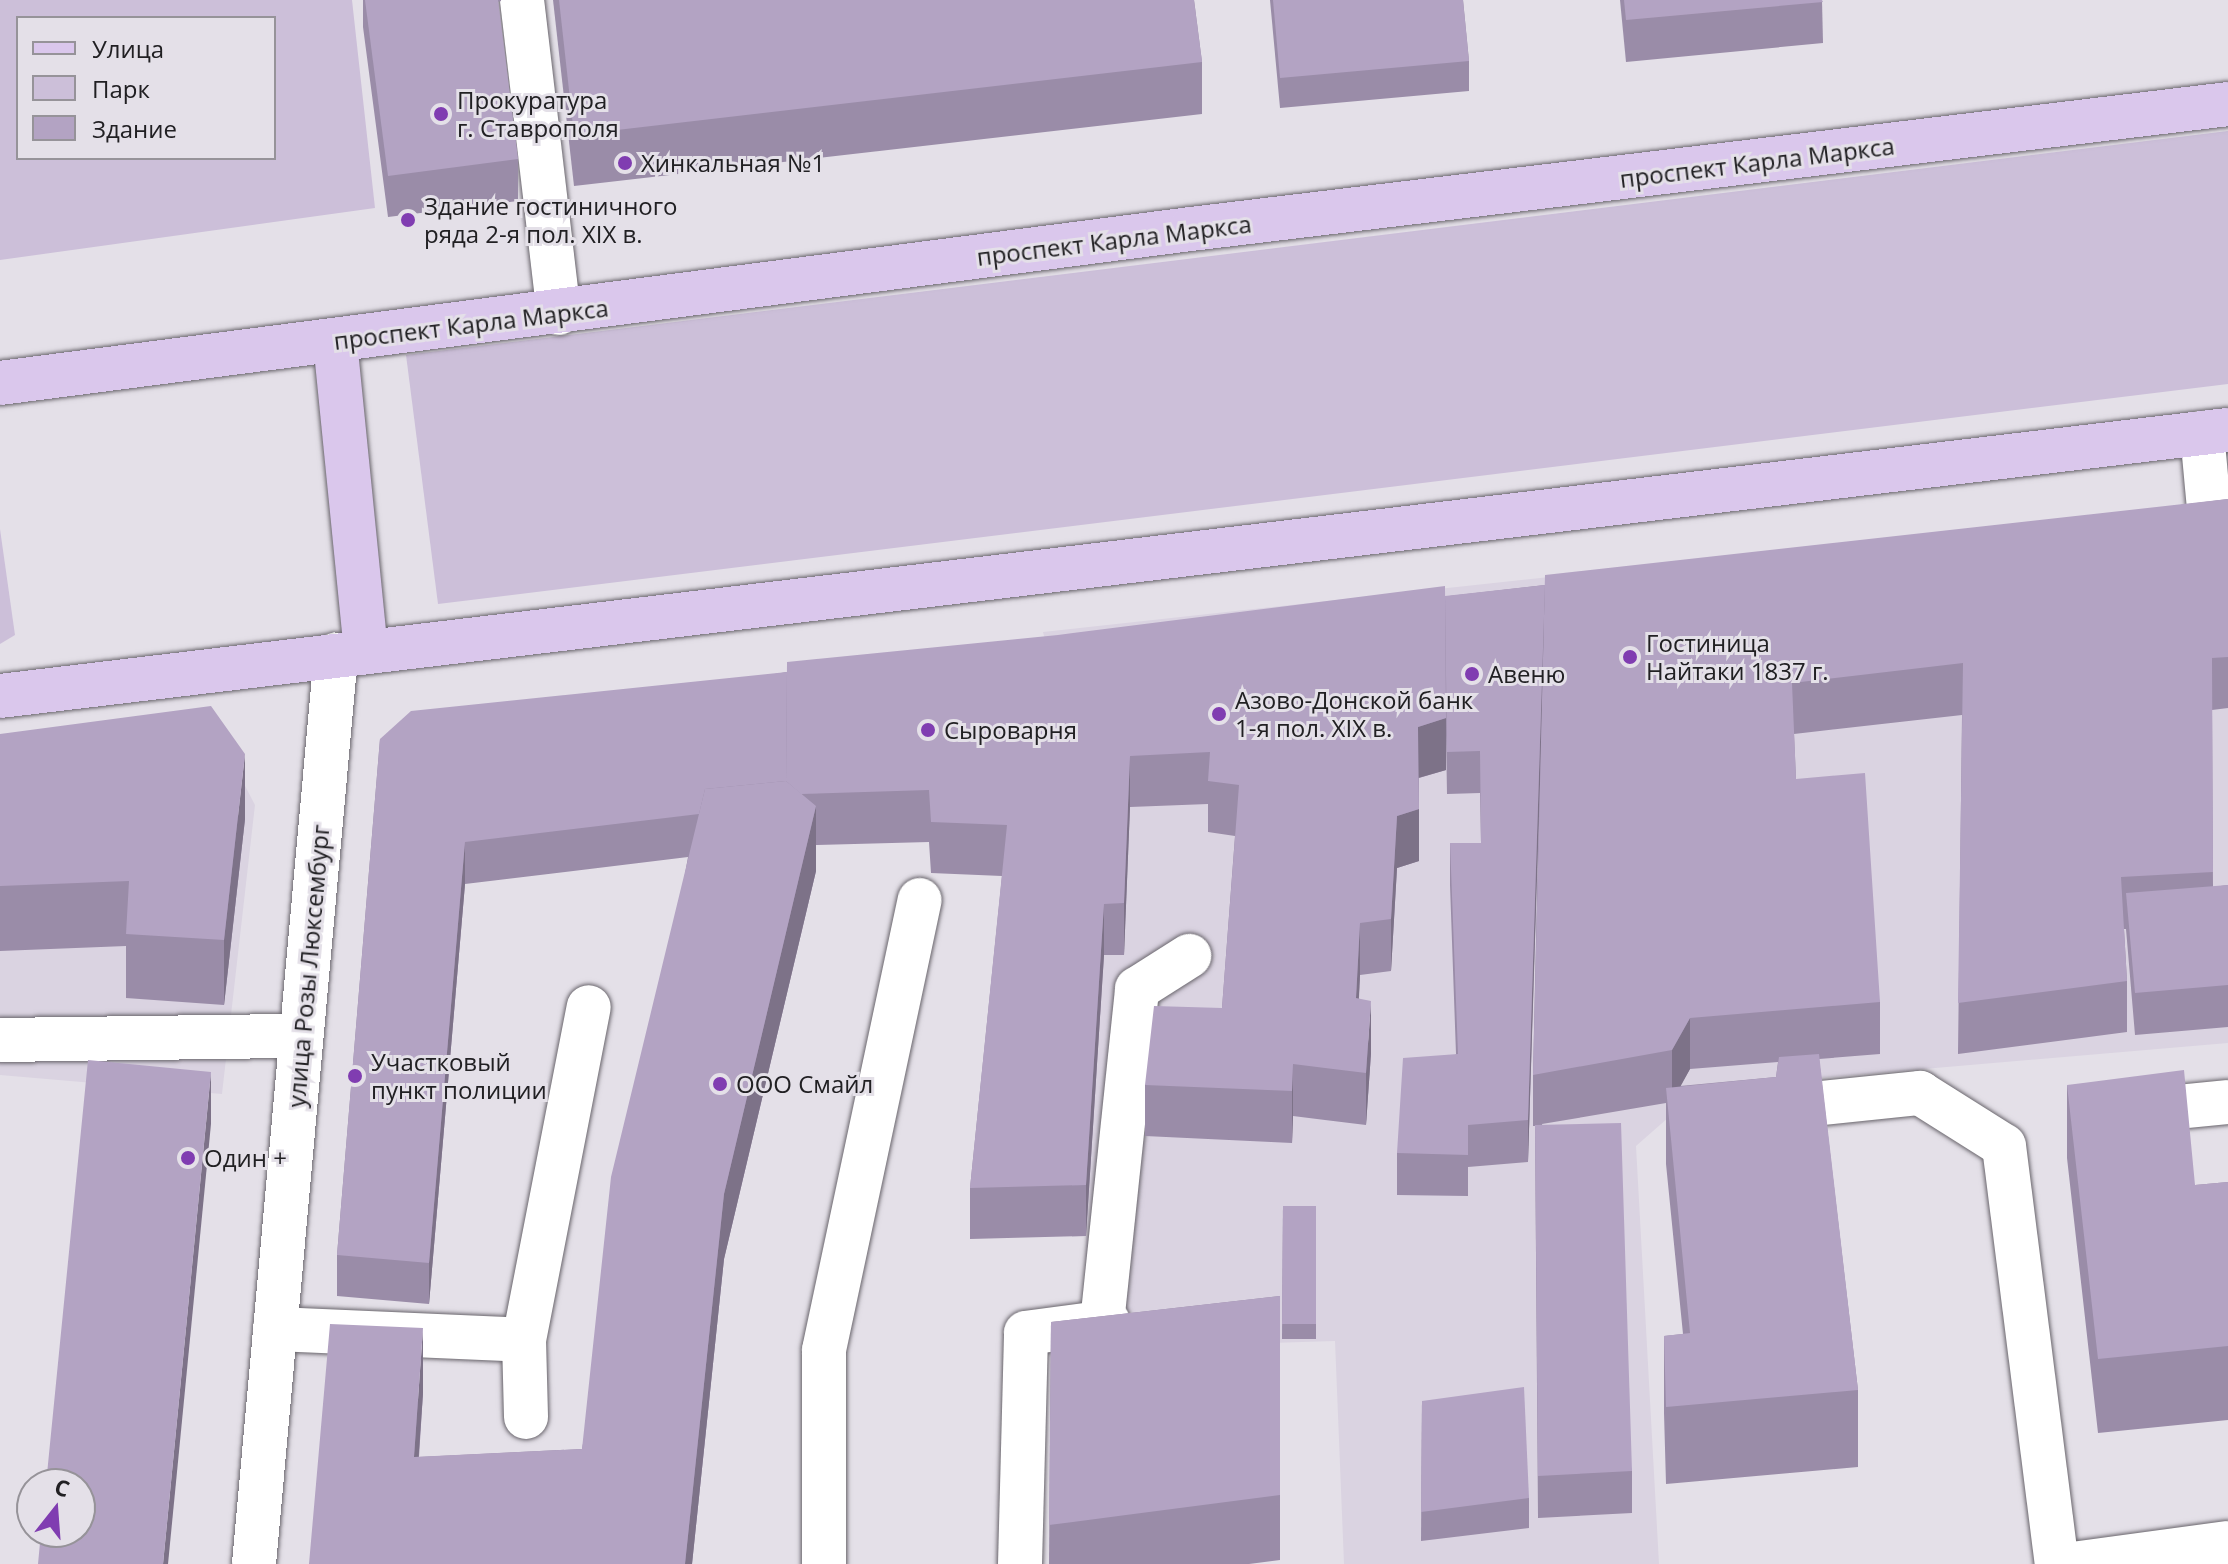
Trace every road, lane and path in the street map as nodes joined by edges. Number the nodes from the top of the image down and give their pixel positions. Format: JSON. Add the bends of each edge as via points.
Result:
{"nodes":[{"id":1,"x":522,"y":0,"type":"edge"},
{"id":2,"x":2228,"y":104,"type":"edge"},
{"id":3,"x":559,"y":313,"type":"junction"},
{"id":4,"x":335,"y":341,"type":"junction"},
{"id":5,"x":0,"y":383,"type":"edge"},
{"id":6,"x":2215,"y":432,"type":"edge"},
{"id":7,"x":2213,"y":552,"type":"edge"},
{"id":8,"x":351,"y":653,"type":"junction"},
{"id":9,"x":0,"y":696,"type":"edge"},
{"id":10,"x":920,"y":900,"type":"dead end"},
{"id":11,"x":1189,"y":956,"type":"dead end"},
{"id":12,"x":589,"y":1007,"type":"dead end"},
{"id":13,"x":301,"y":1036,"type":"junction"},
{"id":14,"x":0,"y":1040,"type":"edge"},
{"id":15,"x":2228,"y":1102,"type":"edge"},
{"id":16,"x":2120,"y":1112,"type":"edge"},
{"id":17,"x":1723,"y":1113,"type":"edge"},
{"id":18,"x":1147,"y":1317,"type":"edge"},
{"id":19,"x":1102,"y":1323,"type":"junction"},
{"id":20,"x":275,"y":1329,"type":"junction"},
{"id":21,"x":524,"y":1340,"type":"junction"},
{"id":22,"x":526,"y":1417,"type":"dead end"},
{"id":23,"x":2228,"y":1543,"type":"edge"},
{"id":24,"x":254,"y":1564,"type":"edge"},
{"id":25,"x":824,"y":1564,"type":"edge"},
{"id":26,"x":1020,"y":1564,"type":"edge"},
{"id":27,"x":2057,"y":1564,"type":"edge"},
{"id":28,"x":2072,"y":1564,"type":"edge"}],
"edges":[{"from":1,"to":3,"type":"street"},
{"from":2,"to":3,"type":"main road","name":"проспект Карла Маркса","via":[[1191,229]]},
{"from":3,"to":4,"type":"main road","name":"проспект Карла Маркса"},
{"from":4,"to":5,"type":"main road","name":"проспект Карла Маркса"},
{"from":4,"to":8,"type":"main road"},
{"from":6,"to":7,"type":"street"},
{"from":6,"to":8,"type":"main road"},
{"from":8,"to":9,"type":"main road"},
{"from":8,"to":13,"type":"street","name":"улица Розы Люксембург"},
{"from":10,"to":25,"type":"street","via":[[824,1350]]},
{"from":11,"to":19,"type":"street","via":[[1137,989]]},
{"from":12,"to":21,"type":"street"},
{"from":13,"to":14,"type":"street"},
{"from":13,"to":20,"type":"street","name":"улица Розы Люксембург"},
{"from":15,"to":16,"type":"street"},
{"from":17,"to":27,"type":"street","via":[[1920,1093],[2004,1146]]},
{"from":18,"to":19,"type":"street"},
{"from":19,"to":26,"type":"street","via":[[1026,1333]]},
{"from":20,"to":21,"type":"street"},
{"from":20,"to":24,"type":"street","name":"улица Розы Люксембург"},
{"from":21,"to":22,"type":"street"},
{"from":23,"to":28,"type":"street"}]}
